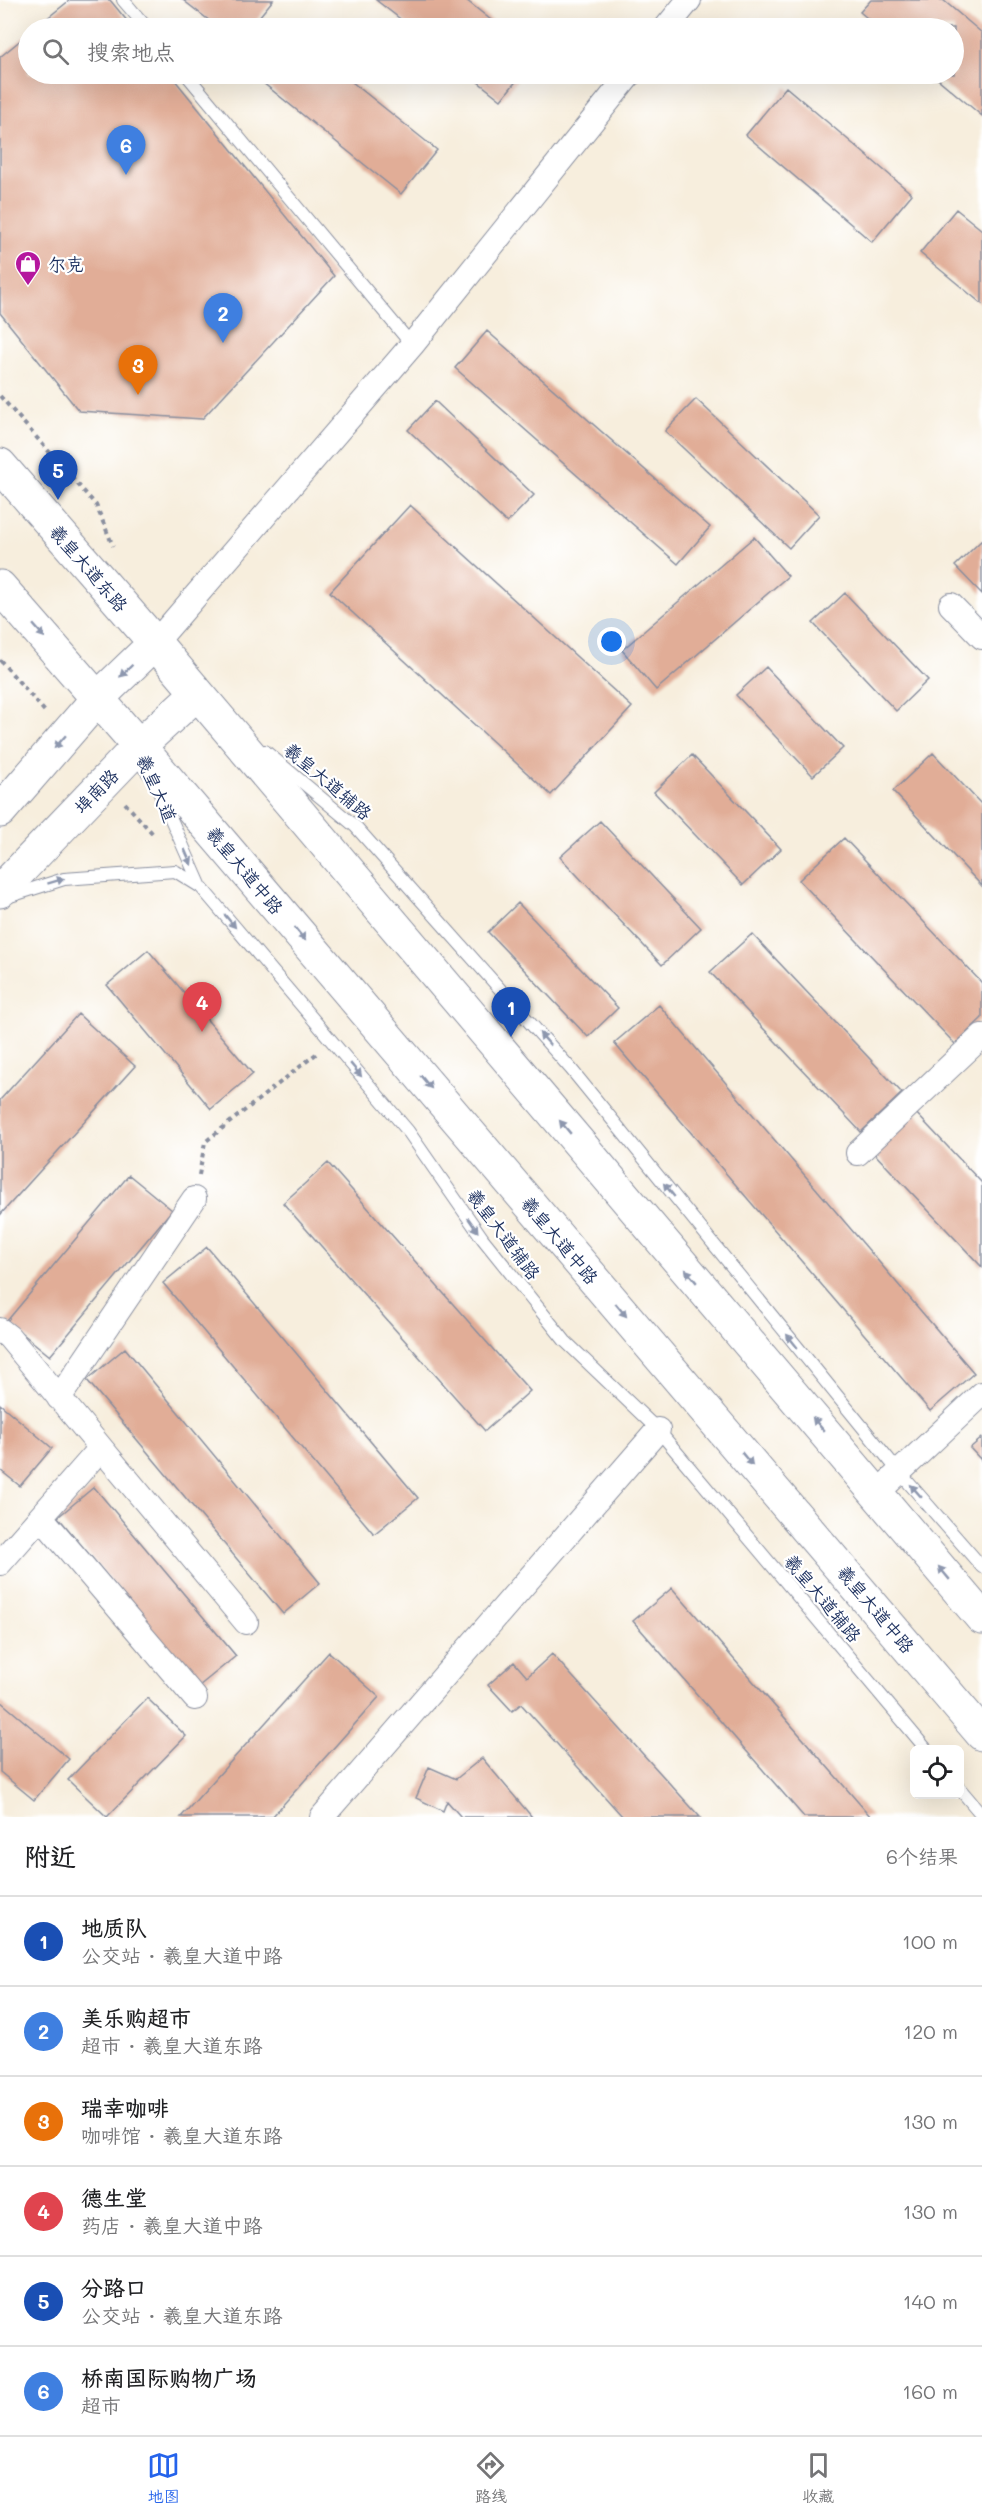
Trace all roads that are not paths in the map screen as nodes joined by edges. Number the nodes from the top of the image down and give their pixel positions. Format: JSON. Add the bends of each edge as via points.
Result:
{"nodes":[{"id":1,"x":123,"y":0,"type":"edge"},
{"id":2,"x":688,"y":0,"type":"edge"},
{"id":3,"x":138,"y":18,"type":"edge"},
{"id":4,"x":674,"y":18,"type":"edge"},
{"id":5,"x":194,"y":84,"type":"edge"},
{"id":6,"x":622,"y":84,"type":"edge"},
{"id":7,"x":412,"y":345,"type":"junction"},
{"id":8,"x":0,"y":465,"type":"edge"},
{"id":9,"x":0,"y":587,"type":"edge"},
{"id":10,"x":951,"y":605,"type":"dead end"},
{"id":11,"x":982,"y":637,"type":"edge"},
{"id":12,"x":155,"y":643,"type":"junction"},
{"id":13,"x":196,"y":694,"type":"junction"},
{"id":14,"x":98,"y":698,"type":"junction"},
{"id":15,"x":139,"y":746,"type":"junction"},
{"id":16,"x":0,"y":811,"type":"edge"},
{"id":17,"x":201,"y":887,"type":"junction"},
{"id":18,"x":0,"y":891,"type":"edge"},
{"id":19,"x":0,"y":899,"type":"edge"},
{"id":20,"x":982,"y":1036,"type":"edge"},
{"id":21,"x":858,"y":1153,"type":"dead end"},
{"id":22,"x":194,"y":1199,"type":"road end"},
{"id":23,"x":0,"y":1330,"type":"edge"},
{"id":24,"x":982,"y":1394,"type":"edge"},
{"id":25,"x":59,"y":1398,"type":"junction"},
{"id":26,"x":658,"y":1430,"type":"junction"},
{"id":27,"x":101,"y":1448,"type":"junction"},
{"id":28,"x":888,"y":1483,"type":"junction"},
{"id":29,"x":41,"y":1517,"type":"junction"},
{"id":30,"x":0,"y":1563,"type":"edge"},
{"id":31,"x":982,"y":1567,"type":"edge"},
{"id":32,"x":982,"y":1618,"type":"edge"},
{"id":33,"x":246,"y":1622,"type":"dead end"},
{"id":34,"x":195,"y":1698,"type":"dead end"},
{"id":35,"x":982,"y":1734,"type":"edge"},
{"id":36,"x":924,"y":1745,"type":"edge"},
{"id":37,"x":964,"y":1794,"type":"edge"},
{"id":38,"x":982,"y":1815,"type":"edge"},
{"id":39,"x":322,"y":1817,"type":"edge"}],
"edges":[{"from":1,"to":3,"type":"lane"},
{"from":2,"to":4,"type":"street"},
{"from":5,"to":7,"type":"lane"},
{"from":6,"to":7,"type":"street"},
{"from":7,"to":12,"type":"street"},
{"from":8,"to":12,"type":"main road","name":"羲皇大道东路"},
{"from":9,"to":14,"type":"main road","one_way":true},
{"from":10,"to":11,"type":"street"},
{"from":12,"to":13,"type":"main road"},
{"from":12,"to":14,"type":"main road","one_way":true},
{"from":13,"to":15,"type":"main road","name":"埠南路"},
{"from":28,"to":13,"type":"main road","one_way":true},
{"from":14,"to":15,"type":"main road","name":"羲皇大道"},
{"from":14,"to":16,"type":"main road","one_way":true},
{"from":15,"to":17,"type":"lane","name":"羲皇大道","one_way":true},
{"from":15,"to":18,"type":"main road","name":"埠南路"},
{"from":15,"to":35,"type":"main road","name":"羲皇大道中路","one_way":true},
{"from":19,"to":17,"type":"lane","name":"羲皇大道辅路","one_way":true,"via":[[64,879],[175,871]]},
{"from":17,"to":26,"type":"lane","name":"羲皇大道辅路","one_way":true,"via":[[408,1131],[483,1239],[564,1341]]},
{"from":20,"to":21,"type":"street"},
{"from":22,"to":25,"type":"street"},
{"from":23,"to":25,"type":"street"},
{"from":24,"to":28,"type":"street"},
{"from":25,"to":27,"type":"street"},
{"from":26,"to":36,"type":"lane","name":"羲皇大道辅路"},
{"from":26,"to":39,"type":"street"},
{"from":27,"to":29,"type":"street"},
{"from":27,"to":33,"type":"street"},
{"from":31,"to":28,"type":"lane","one_way":true},
{"from":32,"to":28,"type":"main road","one_way":true},
{"from":29,"to":30,"type":"street"},
{"from":29,"to":34,"type":"street"},
{"from":37,"to":38,"type":"lane"}]}
